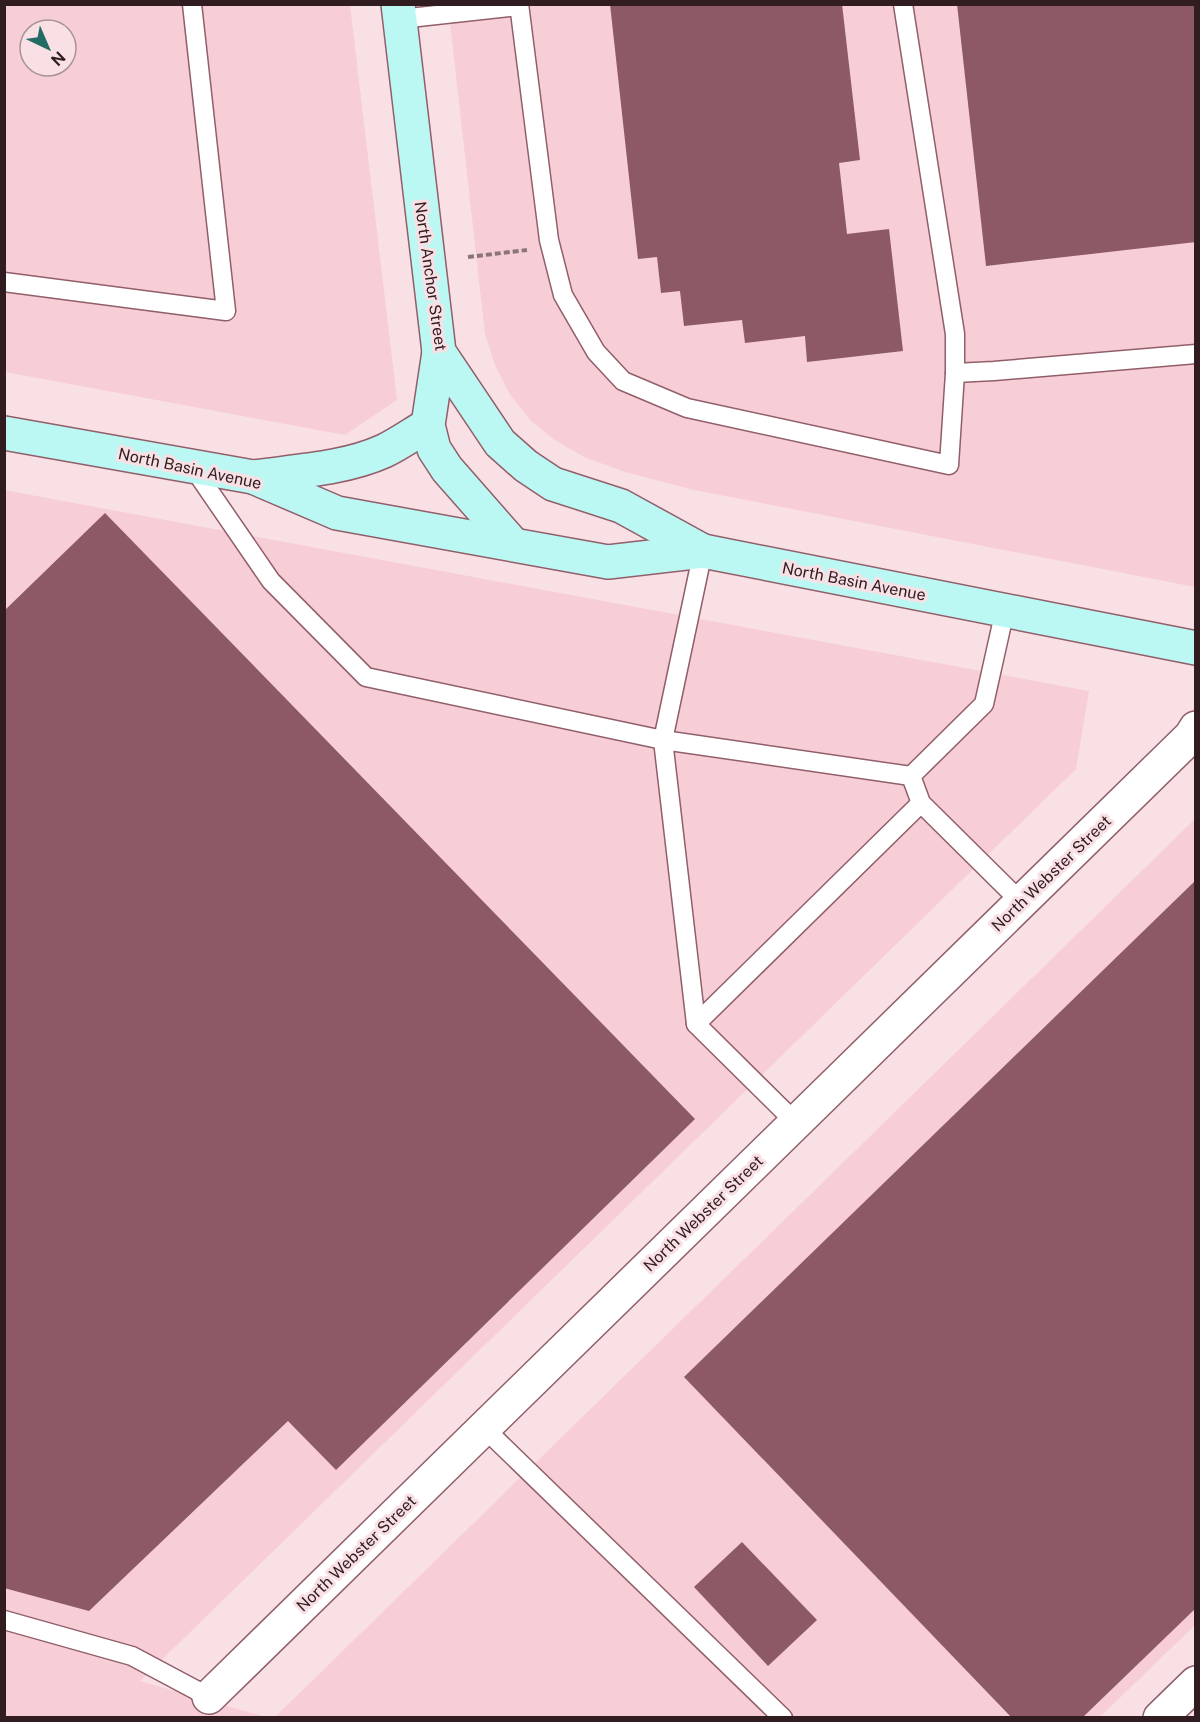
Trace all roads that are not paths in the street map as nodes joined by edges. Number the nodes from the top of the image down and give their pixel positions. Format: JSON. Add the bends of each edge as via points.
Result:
{"nodes":[{"id":1,"x":192,"y":4,"type":"edge"},
{"id":2,"x":903,"y":4,"type":"edge"},
{"id":3,"x":519,"y":5,"type":"edge"},
{"id":4,"x":399,"y":12,"type":"edge"},
{"id":5,"x":4,"y":282,"type":"edge"},
{"id":6,"x":439,"y":352,"type":"junction"},
{"id":7,"x":1196,"y":354,"type":"edge"},
{"id":8,"x":955,"y":373,"type":"junction"},
{"id":9,"x":428,"y":425,"type":"junction"},
{"id":10,"x":4,"y":433,"type":"edge"},
{"id":11,"x":192,"y":466,"type":"junction"},
{"id":12,"x":253,"y":477,"type":"junction"},
{"id":13,"x":512,"y":543,"type":"junction"},
{"id":14,"x":703,"y":551,"type":"junction"},
{"id":15,"x":1005,"y":610,"type":"junction"},
{"id":16,"x":1196,"y":648,"type":"edge"},
{"id":17,"x":1196,"y":728,"type":"edge"},
{"id":18,"x":663,"y":740,"type":"junction"},
{"id":19,"x":911,"y":776,"type":"junction"},
{"id":20,"x":921,"y":803,"type":"junction"},
{"id":21,"x":1021,"y":902,"type":"junction"},
{"id":22,"x":696,"y":1024,"type":"junction"},
{"id":23,"x":796,"y":1123,"type":"junction"},
{"id":24,"x":484,"y":1428,"type":"junction"},
{"id":25,"x":4,"y":1620,"type":"edge"},
{"id":26,"x":1196,"y":1683,"type":"edge"},
{"id":27,"x":209,"y":1697,"type":"joint"},
{"id":28,"x":783,"y":1718,"type":"edge"},
{"id":29,"x":1160,"y":1718,"type":"edge"}],
"edges":[{"from":1,"to":5,"type":"lane","via":[[226,311]]},
{"from":2,"to":8,"type":"lane","via":[[955,334]]},
{"from":3,"to":4,"type":"lane"},
{"from":3,"to":8,"type":"lane","via":[[551,248],[563,295],[596,352],[623,381],[687,408],[949,465]]},
{"from":4,"to":6,"type":"main road","name":"North Anchor Street"},
{"from":6,"to":9,"type":"main road"},
{"from":6,"to":14,"type":"main road","name":"North Anchor Street","via":[[500,443],[526,466],[553,484],[621,506]]},
{"from":7,"to":8,"type":"lane"},
{"from":9,"to":12,"type":"main road","via":[[366,458]]},
{"from":9,"to":13,"type":"main road","via":[[440,459]]},
{"from":10,"to":11,"type":"main road","name":"North Basin Avenue"},
{"from":11,"to":12,"type":"main road","name":"North Basin Avenue"},
{"from":11,"to":18,"type":"lane","via":[[271,581],[366,677]]},
{"from":12,"to":13,"type":"main road","name":"North Basin Avenue","via":[[337,513]]},
{"from":13,"to":14,"type":"main road","name":"North Basin Avenue","via":[[608,562]]},
{"from":14,"to":15,"type":"main road","name":"North Basin Avenue"},
{"from":14,"to":18,"type":"lane"},
{"from":15,"to":16,"type":"main road","name":"North Basin Avenue"},
{"from":15,"to":19,"type":"lane","via":[[984,704]]},
{"from":17,"to":21,"type":"street","name":"North Webster Street"},
{"from":18,"to":19,"type":"lane"},
{"from":18,"to":22,"type":"lane"},
{"from":19,"to":20,"type":"lane"},
{"from":20,"to":21,"type":"lane"},
{"from":20,"to":22,"type":"lane"},
{"from":21,"to":23,"type":"street","name":"North Webster Street"},
{"from":22,"to":23,"type":"lane"},
{"from":23,"to":24,"type":"street","name":"North Webster Street"},
{"from":24,"to":27,"type":"street","name":"North Webster Street"},
{"from":24,"to":28,"type":"lane"},
{"from":25,"to":27,"type":"lane","via":[[132,1656]]},
{"from":26,"to":29,"type":"street"}]}
